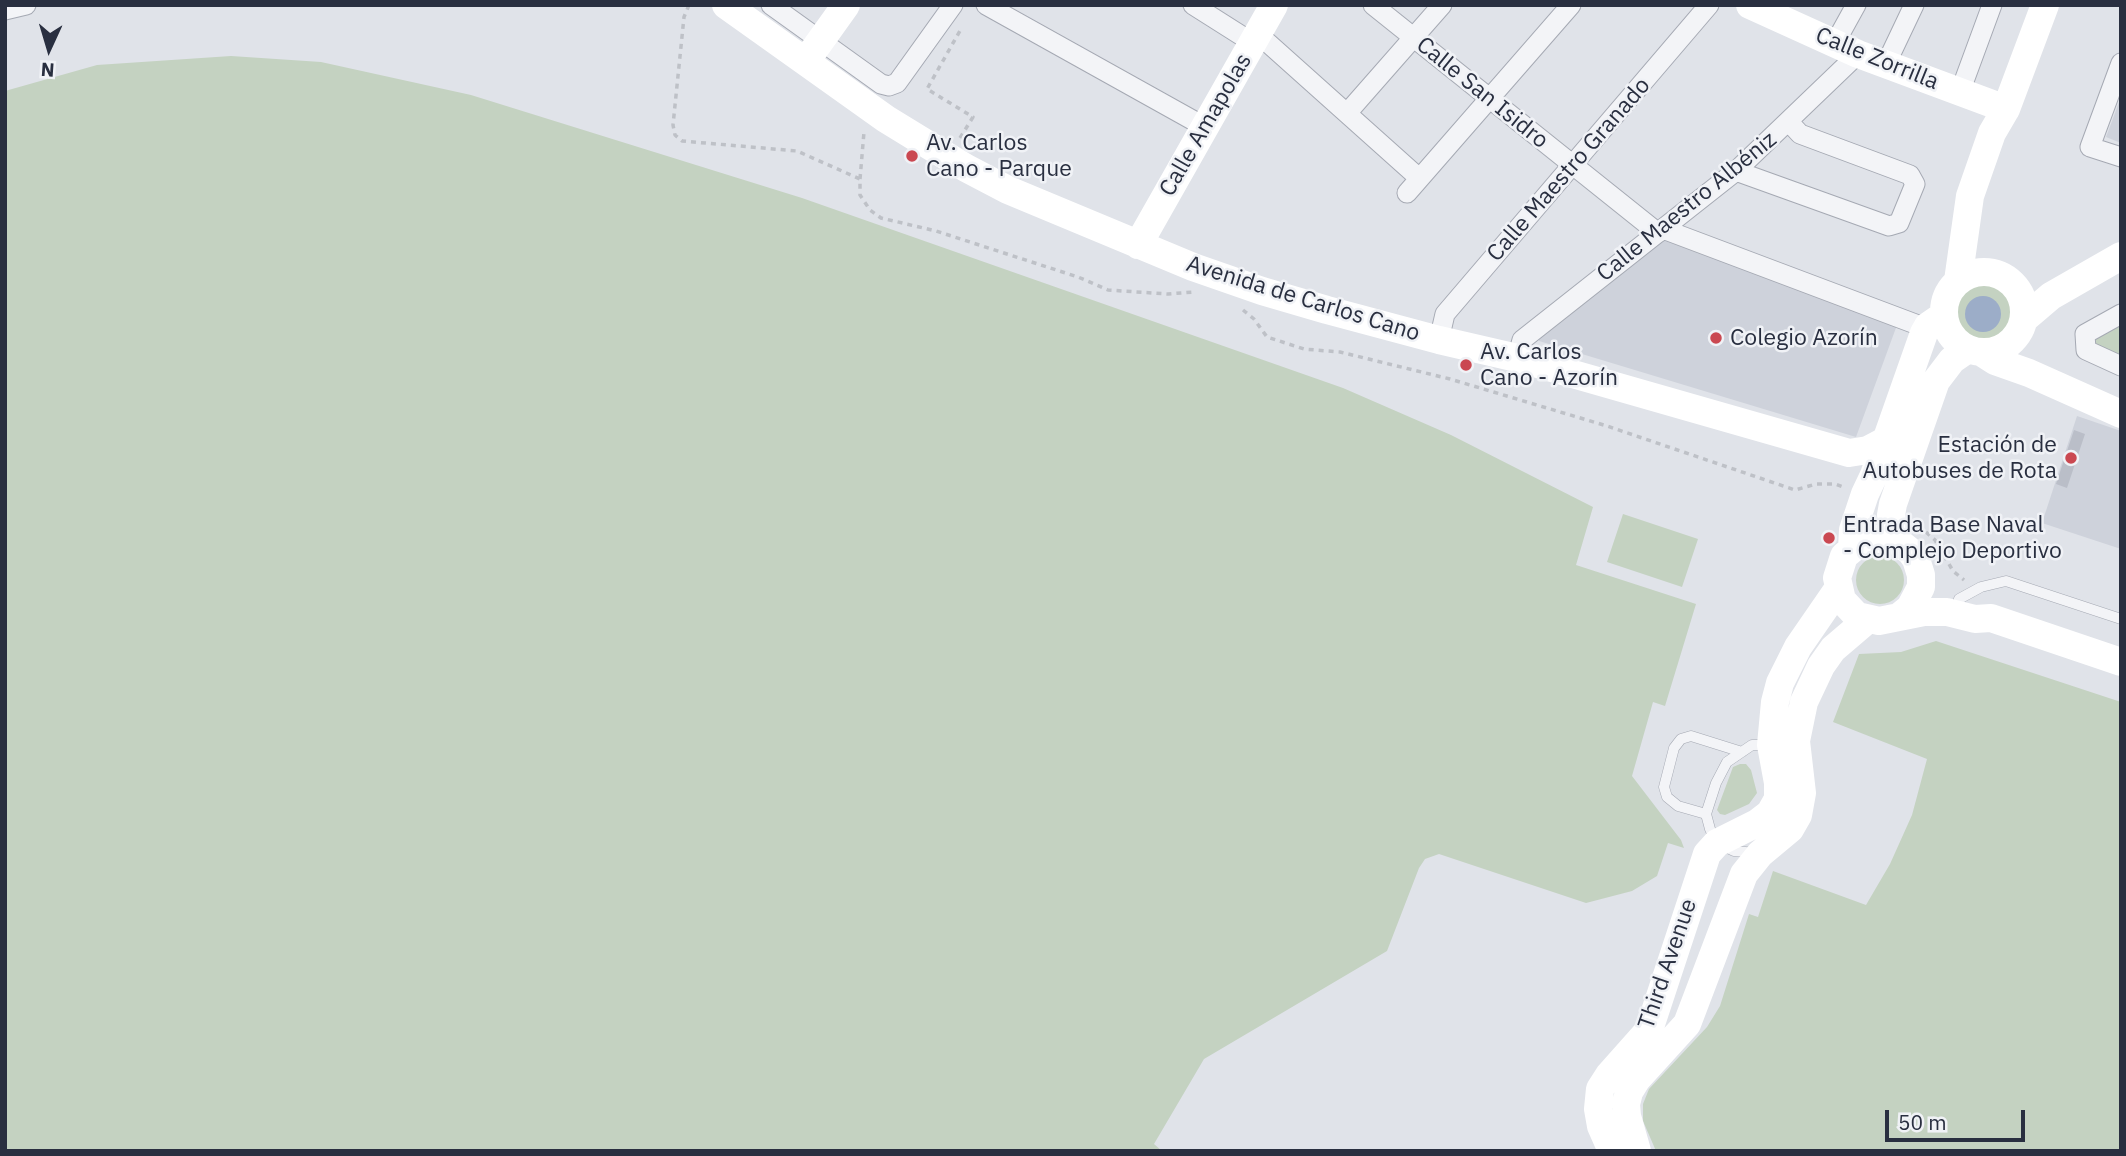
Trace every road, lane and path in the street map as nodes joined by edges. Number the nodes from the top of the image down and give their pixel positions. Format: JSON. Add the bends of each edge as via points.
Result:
{"nodes":[{"id":1,"x":26,"y":5,"type":"edge"},
{"id":2,"x":689,"y":5,"type":"edge"},
{"id":3,"x":726,"y":5,"type":"edge"},
{"id":4,"x":771,"y":5,"type":"edge"},
{"id":5,"x":846,"y":5,"type":"edge"},
{"id":6,"x":953,"y":5,"type":"edge"},
{"id":7,"x":986,"y":5,"type":"edge"},
{"id":8,"x":1193,"y":5,"type":"edge"},
{"id":9,"x":1274,"y":5,"type":"edge"},
{"id":10,"x":1373,"y":5,"type":"edge"},
{"id":11,"x":1442,"y":5,"type":"edge"},
{"id":12,"x":1572,"y":5,"type":"edge"},
{"id":13,"x":1709,"y":5,"type":"edge"},
{"id":14,"x":1750,"y":5,"type":"edge"},
{"id":15,"x":1856,"y":5,"type":"edge"},
{"id":16,"x":1914,"y":5,"type":"edge"},
{"id":17,"x":1992,"y":5,"type":"edge"},
{"id":18,"x":2045,"y":5,"type":"edge"},
{"id":19,"x":5,"y":10,"type":"edge"},
{"id":20,"x":964,"y":24,"type":"dead end"},
{"id":21,"x":1255,"y":38,"type":"junction"},
{"id":22,"x":1414,"y":38,"type":"junction"},
{"id":23,"x":1846,"y":49,"type":"junction"},
{"id":24,"x":813,"y":51,"type":"junction"},
{"id":25,"x":1886,"y":64,"type":"junction"},
{"id":26,"x":2121,"y":64,"type":"edge"},
{"id":27,"x":1960,"y":92,"type":"junction"},
{"id":28,"x":1490,"y":100,"type":"junction"},
{"id":29,"x":2006,"y":109,"type":"junction"},
{"id":30,"x":1348,"y":113,"type":"junction"},
{"id":31,"x":1789,"y":122,"type":"junction"},
{"id":32,"x":1205,"y":127,"type":"junction"},
{"id":33,"x":864,"y":130,"type":"dead end"},
{"id":34,"x":951,"y":132,"type":"dead end"},
{"id":35,"x":2121,"y":158,"type":"edge"},
{"id":36,"x":1573,"y":166,"type":"junction"},
{"id":37,"x":1736,"y":171,"type":"junction"},
{"id":38,"x":860,"y":179,"type":"junction"},
{"id":39,"x":1660,"y":231,"type":"junction"},
{"id":40,"x":1138,"y":245,"type":"junction"},
{"id":41,"x":2121,"y":256,"type":"edge"},
{"id":42,"x":2001,"y":277,"type":"junction"},
{"id":43,"x":2077,"y":279,"type":"junction"},
{"id":44,"x":1958,"y":281,"type":"junction"},
{"id":45,"x":1199,"y":292,"type":"dead end"},
{"id":46,"x":1242,"y":309,"type":"dead end"},
{"id":47,"x":2121,"y":314,"type":"edge"},
{"id":48,"x":1935,"y":322,"type":"junction"},
{"id":49,"x":2021,"y":326,"type":"junction"},
{"id":50,"x":1439,"y":340,"type":"junction"},
{"id":51,"x":1974,"y":351,"type":"junction"},
{"id":52,"x":1517,"y":358,"type":"junction"},
{"id":53,"x":2121,"y":366,"type":"edge"},
{"id":54,"x":2029,"y":373,"type":"junction"},
{"id":55,"x":2121,"y":414,"type":"edge"},
{"id":56,"x":1887,"y":440,"type":"junction"},
{"id":57,"x":1849,"y":453,"type":"junction"},
{"id":58,"x":1860,"y":486,"type":"junction"},
{"id":59,"x":1897,"y":541,"type":"junction"},
{"id":60,"x":1852,"y":548,"type":"junction"},
{"id":61,"x":1921,"y":575,"type":"junction"},
{"id":62,"x":1838,"y":589,"type":"junction"},
{"id":63,"x":1959,"y":599,"type":"junction"},
{"id":64,"x":1900,"y":616,"type":"junction"},
{"id":65,"x":1991,"y":618,"type":"junction"},
{"id":66,"x":2121,"y":619,"type":"edge"},
{"id":67,"x":1867,"y":620,"type":"junction"},
{"id":68,"x":2121,"y":662,"type":"edge"},
{"id":69,"x":1784,"y":750,"type":"junction"},
{"id":70,"x":1742,"y":752,"type":"junction"},
{"id":71,"x":1706,"y":814,"type":"junction"},
{"id":72,"x":1717,"y":843,"type":"junction"},
{"id":73,"x":1760,"y":853,"type":"junction"},
{"id":74,"x":1612,"y":1151,"type":"edge"},
{"id":75,"x":1637,"y":1151,"type":"edge"}],
"edges":[{"from":1,"to":19,"type":"street"},
{"from":2,"to":38,"type":"path","via":[[673,125],[676,135],[682,141],[797,151]]},
{"from":3,"to":24,"type":"street","name":"Avenida de Carlos Cano"},
{"from":4,"to":24,"type":"street","name":"Avenida de Carlos Cano"},
{"from":5,"to":24,"type":"street"},
{"from":6,"to":24,"type":"street","name":"Avenida de Carlos Cano","via":[[897,83],[889,86]]},
{"from":7,"to":32,"type":"street"},
{"from":8,"to":21,"type":"street"},
{"from":9,"to":21,"type":"street","name":"Calle Amapolas"},
{"from":10,"to":22,"type":"street","name":"Calle San Isidro"},
{"from":11,"to":22,"type":"street"},
{"from":12,"to":28,"type":"street"},
{"from":13,"to":36,"type":"street","name":"Calle Maestro Granado"},
{"from":14,"to":23,"type":"street","name":"Calle Zorrilla"},
{"from":15,"to":23,"type":"street","name":"Calle Maestro Albéniz"},
{"from":16,"to":25,"type":"street"},
{"from":17,"to":27,"type":"street"},
{"from":18,"to":29,"type":"street"},
{"from":20,"to":34,"type":"path","via":[[927,89],[973,117],[961,139]]},
{"from":21,"to":30,"type":"street"},
{"from":21,"to":32,"type":"street","name":"Calle Amapolas"},
{"from":22,"to":28,"type":"street","name":"Calle San Isidro"},
{"from":22,"to":30,"type":"street"},
{"from":23,"to":25,"type":"street","name":"Calle Zorrilla"},
{"from":23,"to":31,"type":"street","name":"Calle Maestro Albéniz"},
{"from":24,"to":40,"type":"street","name":"Avenida de Carlos Cano","via":[[886,119],[966,168]]},
{"from":25,"to":27,"type":"street","name":"Calle Zorrilla"},
{"from":26,"to":35,"type":"street","via":[[2090,147]]},
{"from":27,"to":29,"type":"street","name":"Calle Zorrilla"},
{"from":28,"to":30,"type":"street","via":[[1413,186]]},
{"from":28,"to":36,"type":"street","name":"Calle San Isidro"},
{"from":29,"to":42,"type":"street","via":[[2003,138],[1981,202],[1979,224],[1982,254]]},
{"from":29,"to":44,"type":"street","via":[[1970,197]]},
{"from":31,"to":37,"type":"street","name":"Calle Maestro Albéniz"},
{"from":31,"to":37,"type":"street","via":[[1800,134],[1910,175],[1915,184],[1899,223],[1889,226]]},
{"from":32,"to":40,"type":"street","name":"Calle Amapolas"},
{"from":33,"to":38,"type":"path"},
{"from":36,"to":39,"type":"street","name":"Calle San Isidro"},
{"from":36,"to":50,"type":"street","name":"Calle Maestro Granado","via":[[1445,314]]},
{"from":37,"to":39,"type":"street","name":"Calle Maestro Albéniz"},
{"from":38,"to":45,"type":"path","via":[[860,195],[881,218],[936,231],[1108,290]]},
{"from":39,"to":48,"type":"street","name":"Calle San Isidro"},
{"from":39,"to":52,"type":"street","name":"Calle Maestro Albéniz","via":[[1522,340]]},
{"from":40,"to":50,"type":"street","name":"Avenida de Carlos Cano","via":[[1262,291]]},
{"from":41,"to":43,"type":"street"},
{"from":42,"to":43,"type":"street","via":[[2045,283]]},
{"from":42,"to":44,"type":"street","via":[[1982,272]]},
{"from":42,"to":49,"type":"street","via":[[2022,298]]},
{"from":43,"to":49,"type":"street"},
{"from":44,"to":48,"type":"street"},
{"from":46,"to":58,"type":"path","via":[[1267,337],[1450,379],[1795,490],[1816,484]]},
{"from":47,"to":53,"type":"street","via":[[2085,334],[2086,350]]},
{"from":48,"to":51,"type":"street"},
{"from":48,"to":56,"type":"street"},
{"from":49,"to":51,"type":"street","via":[[2002,348]]},
{"from":49,"to":54,"type":"street","via":[[2023,366]]},
{"from":50,"to":52,"type":"street","name":"Avenida de Carlos Cano"},
{"from":51,"to":54,"type":"street"},
{"from":51,"to":59,"type":"street","via":[[1942,370],[1933,388],[1893,504]]},
{"from":52,"to":57,"type":"street","name":"Avenida de Carlos Cano"},
{"from":54,"to":55,"type":"street"},
{"from":56,"to":57,"type":"street"},
{"from":56,"to":58,"type":"street","via":[[1874,475]]},
{"from":57,"to":58,"type":"street"},
{"from":58,"to":60,"type":"street"},
{"from":59,"to":60,"type":"street","via":[[1873,538]]},
{"from":59,"to":61,"type":"street","via":[[1911,552]]},
{"from":60,"to":62,"type":"street","via":[[1839,566]]},
{"from":61,"to":63,"type":"street"},
{"from":61,"to":64,"type":"street","via":[[1917,598]]},
{"from":62,"to":67,"type":"street","via":[[1849,608]]},
{"from":62,"to":69,"type":"street","via":[[1798,647],[1780,683],[1775,702]]},
{"from":63,"to":65,"type":"street"},
{"from":63,"to":66,"type":"lane","via":[[2006,581]]},
{"from":64,"to":65,"type":"street","via":[[1947,612]]},
{"from":64,"to":67,"type":"street"},
{"from":65,"to":68,"type":"street"},
{"from":67,"to":69,"type":"street","via":[[1833,649],[1811,685],[1796,741]]},
{"from":69,"to":70,"type":"lane","via":[[1752,745]]},
{"from":69,"to":72,"type":"street","via":[[1778,799],[1770,813]]},
{"from":69,"to":73,"type":"street","name":"Third Avenue","via":[[1802,793],[1797,815],[1790,828]]},
{"from":70,"to":71,"type":"lane","via":[[1727,762]]},
{"from":70,"to":71,"type":"lane","via":[[1691,736],[1674,748],[1664,787],[1667,797],[1678,806]]},
{"from":71,"to":72,"type":"lane"},
{"from":72,"to":73,"type":"lane","via":[[1734,851]]},
{"from":72,"to":74,"type":"street","name":"Third Avenue","via":[[1707,854],[1695,886],[1649,1030],[1600,1089],[1601,1126]]},
{"from":73,"to":75,"type":"street","name":"Third Avenue","via":[[1744,874],[1687,1024],[1629,1092],[1627,1116]]}]}
